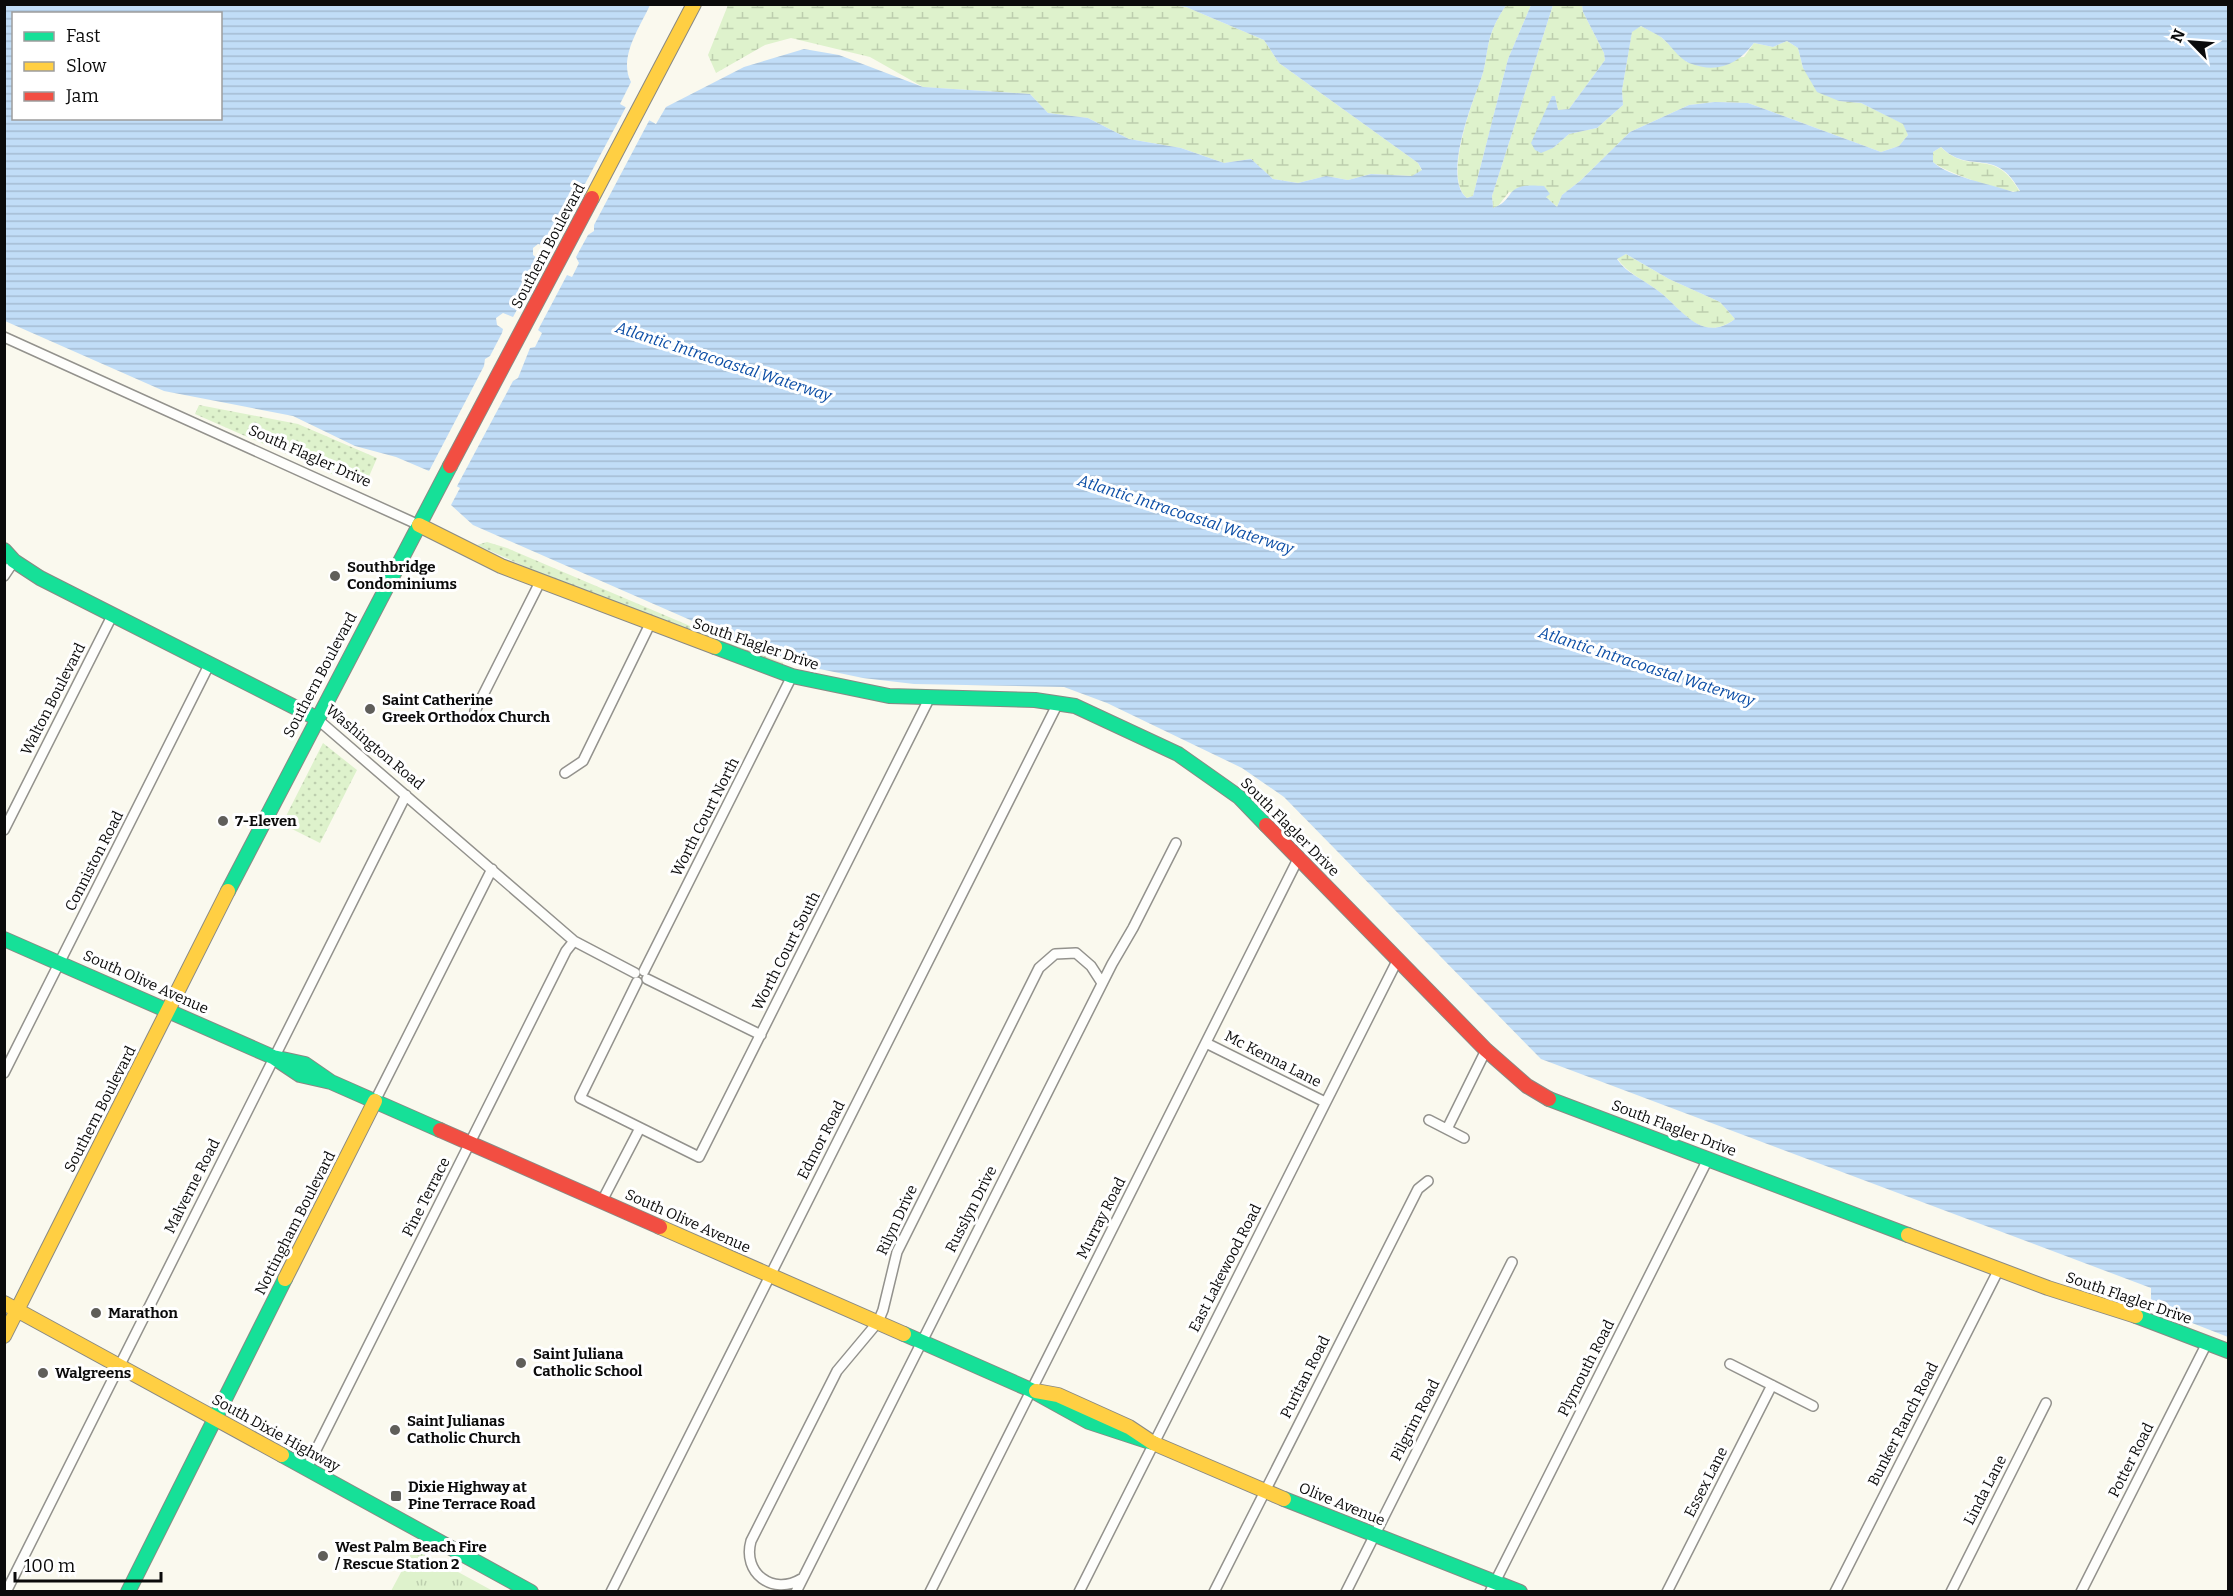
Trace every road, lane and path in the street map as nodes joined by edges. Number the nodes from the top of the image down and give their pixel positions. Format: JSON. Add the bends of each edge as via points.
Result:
{"nodes":[{"id":1,"x":694,"y":4,"type":"edge"},
{"id":2,"x":4,"y":337,"type":"edge"},
{"id":3,"x":418,"y":525,"type":"junction"},
{"id":4,"x":4,"y":550,"type":"edge"},
{"id":5,"x":14,"y":561,"type":"junction"},
{"id":6,"x":4,"y":576,"type":"edge"},
{"id":7,"x":540,"y":582,"type":"junction"},
{"id":8,"x":113,"y":614,"type":"junction"},
{"id":9,"x":650,"y":624,"type":"junction"},
{"id":10,"x":210,"y":663,"type":"junction"},
{"id":11,"x":792,"y":676,"type":"junction"},
{"id":12,"x":929,"y":699,"type":"junction"},
{"id":13,"x":1058,"y":703,"type":"junction"},
{"id":14,"x":475,"y":711,"type":"dead end"},
{"id":15,"x":316,"y":718,"type":"junction"},
{"id":16,"x":565,"y":773,"type":"dead end"},
{"id":17,"x":406,"y":795,"type":"junction"},
{"id":18,"x":4,"y":830,"type":"edge"},
{"id":19,"x":1176,"y":843,"type":"dead end"},
{"id":20,"x":1299,"y":857,"type":"junction"},
{"id":21,"x":492,"y":869,"type":"junction"},
{"id":22,"x":4,"y":939,"type":"edge"},
{"id":23,"x":574,"y":941,"type":"junction"},
{"id":24,"x":1398,"y":959,"type":"junction"},
{"id":25,"x":59,"y":963,"type":"junction"},
{"id":26,"x":641,"y":976,"type":"junction"},
{"id":27,"x":1102,"y":983,"type":"junction"},
{"id":28,"x":168,"y":1010,"type":"junction"},
{"id":29,"x":761,"y":1035,"type":"junction"},
{"id":30,"x":1206,"y":1042,"type":"junction"},
{"id":31,"x":1486,"y":1050,"type":"junction"},
{"id":32,"x":273,"y":1057,"type":"junction"},
{"id":33,"x":4,"y":1073,"type":"edge"},
{"id":34,"x":375,"y":1101,"type":"junction"},
{"id":35,"x":1325,"y":1102,"type":"junction"},
{"id":36,"x":1429,"y":1120,"type":"dead end"},
{"id":37,"x":640,"y":1128,"type":"junction"},
{"id":38,"x":1447,"y":1129,"type":"junction"},
{"id":39,"x":1464,"y":1138,"type":"dead end"},
{"id":40,"x":470,"y":1143,"type":"junction"},
{"id":41,"x":1708,"y":1159,"type":"junction"},
{"id":42,"x":1428,"y":1181,"type":"dead end"},
{"id":43,"x":602,"y":1201,"type":"junction"},
{"id":44,"x":1512,"y":1263,"type":"dead end"},
{"id":45,"x":1999,"y":1269,"type":"junction"},
{"id":46,"x":770,"y":1275,"type":"junction"},
{"id":47,"x":4,"y":1303,"type":"edge"},
{"id":48,"x":17,"y":1310,"type":"junction"},
{"id":49,"x":878,"y":1322,"type":"junction"},
{"id":50,"x":4,"y":1336,"type":"edge"},
{"id":51,"x":921,"y":1341,"type":"junction"},
{"id":52,"x":2207,"y":1343,"type":"junction"},
{"id":53,"x":2229,"y":1351,"type":"edge"},
{"id":54,"x":1730,"y":1364,"type":"dead end"},
{"id":55,"x":119,"y":1365,"type":"junction"},
{"id":56,"x":1772,"y":1385,"type":"junction"},
{"id":57,"x":1031,"y":1390,"type":"junction"},
{"id":58,"x":2046,"y":1402,"type":"dead end"},
{"id":59,"x":1814,"y":1406,"type":"dead end"},
{"id":60,"x":216,"y":1419,"type":"junction"},
{"id":61,"x":1153,"y":1443,"type":"junction"},
{"id":62,"x":307,"y":1468,"type":"junction"},
{"id":63,"x":1264,"y":1491,"type":"junction"},
{"id":64,"x":1374,"y":1535,"type":"junction"},
{"id":65,"x":803,"y":1577,"type":"junction"},
{"id":66,"x":1492,"y":1587,"type":"edge"},
{"id":67,"x":6,"y":1592,"type":"edge"},
{"id":68,"x":128,"y":1592,"type":"edge"},
{"id":69,"x":531,"y":1592,"type":"edge"},
{"id":70,"x":611,"y":1592,"type":"edge"},
{"id":71,"x":796,"y":1592,"type":"edge"},
{"id":72,"x":930,"y":1592,"type":"edge"},
{"id":73,"x":1079,"y":1592,"type":"edge"},
{"id":74,"x":1214,"y":1592,"type":"edge"},
{"id":75,"x":1346,"y":1592,"type":"edge"},
{"id":76,"x":1520,"y":1592,"type":"edge"},
{"id":77,"x":1667,"y":1592,"type":"edge"},
{"id":78,"x":1835,"y":1592,"type":"edge"},
{"id":79,"x":1950,"y":1592,"type":"edge"},
{"id":80,"x":2081,"y":1592,"type":"edge"}],
"edges":[{"from":1,"to":3,"type":"street","name":"Southern Boulevard"},
{"from":2,"to":3,"type":"street","name":"South Flagler Drive"},
{"from":3,"to":7,"type":"street","name":"South Flagler Drive"},
{"from":3,"to":15,"type":"street","name":"Southern Boulevard"},
{"from":4,"to":5,"type":"street","name":"Washington Road"},
{"from":5,"to":6,"type":"street"},
{"from":5,"to":8,"type":"street","name":"Washington Road"},
{"from":7,"to":9,"type":"street","name":"South Flagler Drive"},
{"from":7,"to":14,"type":"street"},
{"from":8,"to":10,"type":"street","name":"Washington Road"},
{"from":8,"to":18,"type":"street","name":"Walton Boulevard"},
{"from":9,"to":11,"type":"street","name":"South Flagler Drive"},
{"from":9,"to":16,"type":"street","via":[[584,761]]},
{"from":10,"to":15,"type":"street","name":"Washington Road"},
{"from":10,"to":25,"type":"street","name":"Conniston Road"},
{"from":11,"to":12,"type":"street","name":"South Flagler Drive","via":[[853,691]]},
{"from":11,"to":26,"type":"street","name":"Worth Court North"},
{"from":12,"to":13,"type":"street","name":"South Flagler Drive"},
{"from":12,"to":29,"type":"street","name":"Worth Court South"},
{"from":13,"to":20,"type":"street","name":"South Flagler Drive","via":[[1095,714],[1196,765],[1239,797]]},
{"from":13,"to":46,"type":"street","name":"Edmor Road"},
{"from":15,"to":17,"type":"street","name":"Washington Road"},
{"from":15,"to":28,"type":"street","name":"Southern Boulevard"},
{"from":17,"to":21,"type":"street","name":"Washington Road"},
{"from":17,"to":32,"type":"street","name":"Malverne Road"},
{"from":19,"to":27,"type":"street","name":"Russlyn Drive"},
{"from":20,"to":24,"type":"street","name":"South Flagler Drive"},
{"from":20,"to":30,"type":"street","name":"Murray Road"},
{"from":21,"to":23,"type":"street","name":"Washington Road"},
{"from":21,"to":34,"type":"street","name":"Nottingham Boulevard"},
{"from":22,"to":25,"type":"street","name":"South Olive Avenue"},
{"from":23,"to":26,"type":"street","name":"Washington Road"},
{"from":23,"to":40,"type":"street","name":"Pine Terrace"},
{"from":24,"to":31,"type":"street","name":"South Flagler Drive"},
{"from":24,"to":35,"type":"street","name":"East Lakewood Road"},
{"from":25,"to":28,"type":"street","name":"South Olive Avenue"},
{"from":25,"to":33,"type":"street","name":"Conniston Road"},
{"from":26,"to":29,"type":"street","name":"Washington Road"},
{"from":26,"to":37,"type":"street","name":"Worth Court North","via":[[580,1098]]},
{"from":27,"to":49,"type":"street","name":"Rilyn Drive","via":[[1076,953],[1055,954],[1039,968],[897,1252]]},
{"from":27,"to":51,"type":"street","name":"Russlyn Drive"},
{"from":28,"to":32,"type":"street","name":"South Olive Avenue"},
{"from":28,"to":48,"type":"street","name":"Southern Boulevard"},
{"from":29,"to":37,"type":"street","name":"Worth Court South","via":[[699,1157]]},
{"from":30,"to":35,"type":"street","name":"Mc Kenna Lane"},
{"from":30,"to":57,"type":"street","name":"Murray Road"},
{"from":31,"to":38,"type":"street"},
{"from":31,"to":41,"type":"street","name":"South Flagler Drive","via":[[1527,1086],[1549,1099]]},
{"from":32,"to":34,"type":"street","name":"South Olive Avenue","via":[[285,1068],[315,1082],[331,1082]]},
{"from":32,"to":55,"type":"street","name":"Malverne Road"},
{"from":34,"to":40,"type":"street","name":"South Olive Avenue"},
{"from":34,"to":60,"type":"street","name":"Nottingham Boulevard"},
{"from":35,"to":61,"type":"street","name":"East Lakewood Road"},
{"from":36,"to":38,"type":"street"},
{"from":37,"to":43,"type":"street"},
{"from":38,"to":39,"type":"street"},
{"from":40,"to":43,"type":"street","name":"South Olive Avenue"},
{"from":40,"to":62,"type":"street","name":"Pine Terrace"},
{"from":41,"to":45,"type":"street","name":"South Flagler Drive"},
{"from":41,"to":66,"type":"street","name":"Plymouth Road"},
{"from":42,"to":63,"type":"street","name":"Puritan Road","via":[[1418,1189]]},
{"from":43,"to":46,"type":"street","name":"South Olive Avenue"},
{"from":44,"to":64,"type":"street","name":"Pilgrim Road"},
{"from":45,"to":52,"type":"street","name":"South Flagler Drive"},
{"from":45,"to":78,"type":"street","name":"Bunker Ranch Road"},
{"from":46,"to":49,"type":"street","name":"South Olive Avenue"},
{"from":46,"to":70,"type":"street","name":"Edmor Road"},
{"from":47,"to":48,"type":"street","name":"South Dixie Highway"},
{"from":48,"to":50,"type":"street","name":"Southern Boulevard"},
{"from":48,"to":55,"type":"street","name":"South Dixie Highway"},
{"from":49,"to":51,"type":"street","name":"South Olive Avenue"},
{"from":49,"to":65,"type":"street","name":"Rilyn Drive","via":[[837,1371],[751,1541],[750,1563],[763,1581],[785,1586]]},
{"from":51,"to":57,"type":"street","name":"South Olive Avenue"},
{"from":51,"to":65,"type":"street","name":"Russlyn Drive"},
{"from":52,"to":53,"type":"street","name":"South Flagler Drive"},
{"from":52,"to":80,"type":"street","name":"Potter Road"},
{"from":54,"to":56,"type":"street"},
{"from":55,"to":60,"type":"street","name":"South Dixie Highway"},
{"from":55,"to":67,"type":"street","name":"Malverne Road"},
{"from":56,"to":59,"type":"street"},
{"from":56,"to":77,"type":"street","name":"Essex Lane"},
{"from":57,"to":61,"type":"street","name":"Olive Avenue","via":[[1058,1395],[1129,1427]]},
{"from":57,"to":72,"type":"street","name":"Murray Road"},
{"from":58,"to":79,"type":"street","name":"Linda Lane"},
{"from":60,"to":62,"type":"street","name":"South Dixie Highway"},
{"from":60,"to":68,"type":"street","name":"Nottingham Boulevard"},
{"from":61,"to":63,"type":"street","name":"Olive Avenue"},
{"from":61,"to":73,"type":"street","name":"East Lakewood Road"},
{"from":62,"to":69,"type":"street","name":"South Dixie Highway"},
{"from":63,"to":64,"type":"street","name":"Olive Avenue"},
{"from":63,"to":74,"type":"street","name":"Puritan Road"},
{"from":64,"to":66,"type":"street","name":"Olive Avenue"},
{"from":64,"to":75,"type":"street","name":"Pilgrim Road"},
{"from":65,"to":71,"type":"street","name":"Russlyn Drive"},
{"from":66,"to":76,"type":"street","name":"Olive Avenue"}]}
